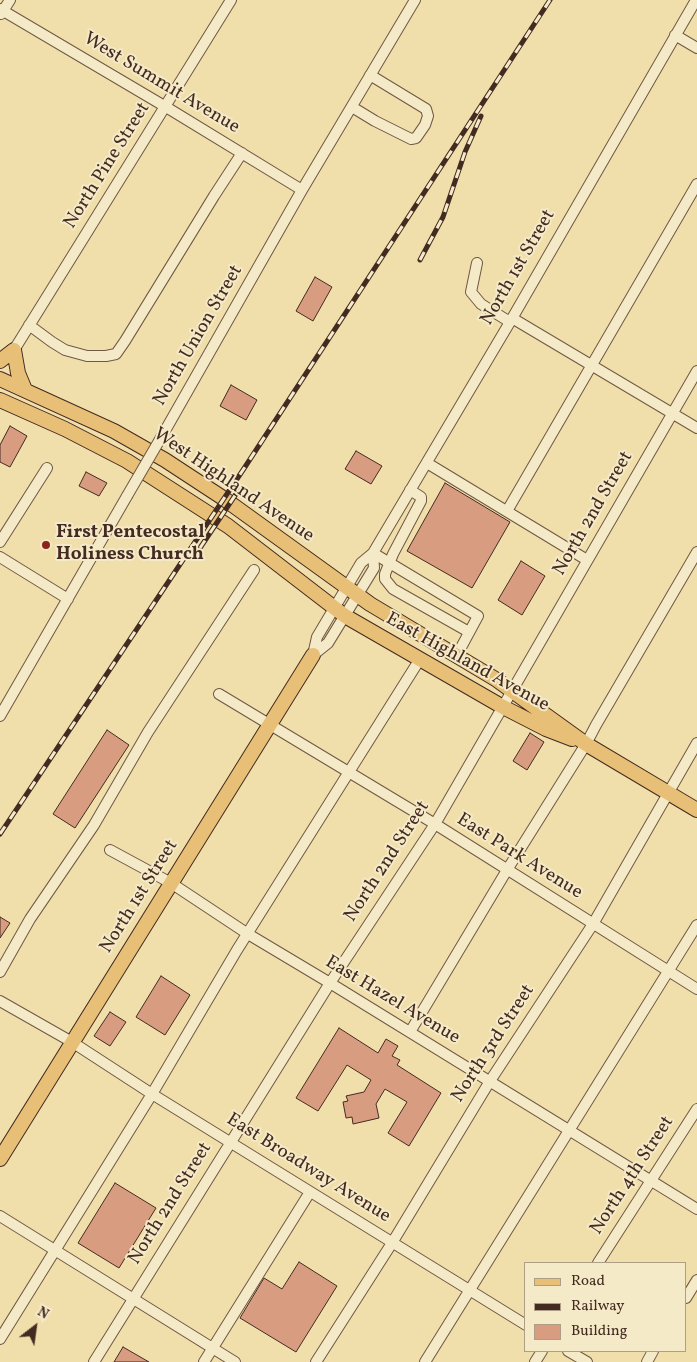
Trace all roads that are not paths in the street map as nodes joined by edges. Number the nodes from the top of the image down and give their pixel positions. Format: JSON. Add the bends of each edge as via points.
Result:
{"nodes":[{"id":1,"x":10,"y":0,"type":"edge"},
{"id":2,"x":231,"y":0,"type":"edge"},
{"id":3,"x":415,"y":0,"type":"edge"},
{"id":4,"x":696,"y":0,"type":"edge"},
{"id":5,"x":1,"y":12,"type":"edge"},
{"id":6,"x":675,"y":35,"type":"junction"},
{"id":7,"x":697,"y":48,"type":"edge"},
{"id":8,"x":370,"y":75,"type":"junction"},
{"id":9,"x":166,"y":107,"type":"junction"},
{"id":10,"x":352,"y":107,"type":"junction"},
{"id":11,"x":242,"y":153,"type":"junction"},
{"id":12,"x":697,"y":184,"type":"edge"},
{"id":13,"x":302,"y":190,"type":"junction"},
{"id":14,"x":477,"y":263,"type":"dead end"},
{"id":15,"x":511,"y":320,"type":"junction"},
{"id":16,"x":29,"y":325,"type":"junction"},
{"id":17,"x":14,"y":350,"type":"junction"},
{"id":18,"x":0,"y":361,"type":"edge"},
{"id":19,"x":592,"y":365,"type":"junction"},
{"id":20,"x":697,"y":371,"type":"edge"},
{"id":21,"x":0,"y":379,"type":"edge"},
{"id":22,"x":25,"y":390,"type":"junction"},
{"id":23,"x":2,"y":403,"type":"edge"},
{"id":24,"x":672,"y":413,"type":"junction"},
{"id":25,"x":697,"y":428,"type":"edge"},
{"id":26,"x":427,"y":463,"type":"junction"},
{"id":27,"x":47,"y":468,"type":"dead end"},
{"id":28,"x":410,"y":490,"type":"junction"},
{"id":29,"x":507,"y":511,"type":"junction"},
{"id":30,"x":0,"y":542,"type":"edge"},
{"id":31,"x":697,"y":552,"type":"edge"},
{"id":32,"x":374,"y":553,"type":"junction"},
{"id":33,"x":0,"y":557,"type":"edge"},
{"id":34,"x":587,"y":560,"type":"junction"},
{"id":35,"x":390,"y":563,"type":"junction"},
{"id":36,"x":254,"y":570,"type":"dead end"},
{"id":37,"x":352,"y":592,"type":"junction"},
{"id":38,"x":68,"y":599,"type":"junction"},
{"id":39,"x":340,"y":612,"type":"junction"},
{"id":40,"x":469,"y":632,"type":"junction"},
{"id":41,"x":457,"y":655,"type":"junction"},
{"id":42,"x":313,"y":656,"type":"joint"},
{"id":43,"x":420,"y":659,"type":"junction"},
{"id":44,"x":512,"y":691,"type":"junction"},
{"id":45,"x":219,"y":694,"type":"dead end"},
{"id":46,"x":503,"y":707,"type":"junction"},
{"id":47,"x":0,"y":716,"type":"edge"},
{"id":48,"x":270,"y":724,"type":"junction"},
{"id":49,"x":697,"y":743,"type":"edge"},
{"id":50,"x":586,"y":744,"type":"junction"},
{"id":51,"x":349,"y":772,"type":"junction"},
{"id":52,"x":669,"y":793,"type":"junction"},
{"id":53,"x":697,"y":810,"type":"edge"},
{"id":54,"x":435,"y":824,"type":"junction"},
{"id":55,"x":110,"y":850,"type":"dead end"},
{"id":56,"x":507,"y":870,"type":"junction"},
{"id":57,"x":171,"y":883,"type":"junction"},
{"id":58,"x":593,"y":924,"type":"junction"},
{"id":59,"x":697,"y":925,"type":"edge"},
{"id":60,"x":248,"y":934,"type":"junction"},
{"id":61,"x":668,"y":971,"type":"junction"},
{"id":62,"x":0,"y":972,"type":"edge"},
{"id":63,"x":330,"y":983,"type":"junction"},
{"id":64,"x":697,"y":989,"type":"edge"},
{"id":65,"x":0,"y":1000,"type":"edge"},
{"id":66,"x":410,"y":1032,"type":"junction"},
{"id":67,"x":72,"y":1042,"type":"junction"},
{"id":68,"x":490,"y":1082,"type":"junction"},
{"id":69,"x":152,"y":1094,"type":"junction"},
{"id":70,"x":697,"y":1108,"type":"edge"},
{"id":71,"x":569,"y":1131,"type":"junction"},
{"id":72,"x":231,"y":1141,"type":"junction"},
{"id":73,"x":0,"y":1159,"type":"edge"},
{"id":74,"x":651,"y":1181,"type":"junction"},
{"id":75,"x":310,"y":1192,"type":"junction"},
{"id":76,"x":697,"y":1209,"type":"edge"},
{"id":77,"x":0,"y":1216,"type":"edge"},
{"id":78,"x":392,"y":1243,"type":"junction"},
{"id":79,"x":56,"y":1251,"type":"junction"},
{"id":80,"x":599,"y":1262,"type":"edge"},
{"id":81,"x":697,"y":1280,"type":"edge"},
{"id":82,"x":469,"y":1289,"type":"junction"},
{"id":83,"x":687,"y":1296,"type":"edge"},
{"id":84,"x":133,"y":1300,"type":"junction"},
{"id":85,"x":524,"y":1323,"type":"edge"},
{"id":86,"x":0,"y":1339,"type":"edge"},
{"id":87,"x":213,"y":1348,"type":"junction"},
{"id":88,"x":570,"y":1352,"type":"edge"},
{"id":89,"x":94,"y":1362,"type":"edge"},
{"id":90,"x":204,"y":1362,"type":"edge"},
{"id":91,"x":235,"y":1362,"type":"edge"},
{"id":92,"x":316,"y":1362,"type":"edge"},
{"id":93,"x":425,"y":1362,"type":"edge"},
{"id":94,"x":587,"y":1362,"type":"edge"}],
"edges":[{"from":1,"to":5,"type":"street"},
{"from":2,"to":9,"type":"street","name":"North Pine Street"},
{"from":3,"to":8,"type":"street","name":"North Union Street"},
{"from":4,"to":6,"type":"street","name":"North 1st Street"},
{"from":5,"to":9,"type":"street","name":"West Summit Avenue"},
{"from":6,"to":7,"type":"street"},
{"from":6,"to":15,"type":"street","name":"North 1st Street"},
{"from":8,"to":10,"type":"street","name":"North Union Street"},
{"from":8,"to":10,"type":"street","via":[[426,109],[425,125],[416,138],[411,139]]},
{"from":9,"to":11,"type":"street","name":"West Summit Avenue"},
{"from":9,"to":16,"type":"street","name":"North Pine Street"},
{"from":10,"to":13,"type":"street","name":"North Union Street"},
{"from":11,"to":13,"type":"street","name":"West Summit Avenue"},
{"from":11,"to":16,"type":"street","via":[[116,354],[87,356],[66,350]]},
{"from":12,"to":19,"type":"street"},
{"from":13,"to":38,"type":"street","name":"North Union Street","bridge":true},
{"from":14,"to":15,"type":"street","via":[[471,292],[481,304]]},
{"from":15,"to":19,"type":"street"},
{"from":15,"to":26,"type":"street","name":"North 1st Street"},
{"from":16,"to":17,"type":"street","name":"North Pine Street"},
{"from":17,"to":18,"type":"main road"},
{"from":17,"to":22,"type":"main road"},
{"from":19,"to":24,"type":"street"},
{"from":19,"to":29,"type":"street"},
{"from":20,"to":24,"type":"street","name":"North 2nd Street"},
{"from":21,"to":22,"type":"main road","name":"West Highland Avenue"},
{"from":22,"to":37,"type":"main road","name":"West Highland Avenue","via":[[114,431],[166,460]]},
{"from":23,"to":39,"type":"main road","name":"West Highland Avenue","via":[[99,446],[166,485],[236,532]]},
{"from":24,"to":25,"type":"street"},
{"from":24,"to":34,"type":"street","name":"North 2nd Street"},
{"from":26,"to":28,"type":"street","name":"North 1st Street"},
{"from":26,"to":29,"type":"street"},
{"from":27,"to":30,"type":"street"},
{"from":28,"to":32,"type":"street","name":"North 1st Street"},
{"from":28,"to":35,"type":"street","via":[[422,497]]},
{"from":29,"to":34,"type":"street"},
{"from":31,"to":50,"type":"street"},
{"from":32,"to":35,"type":"street"},
{"from":32,"to":37,"type":"street","name":"North 1st Street","via":[[374,568]]},
{"from":33,"to":38,"type":"street"},
{"from":34,"to":44,"type":"street","name":"North 2nd Street"},
{"from":35,"to":40,"type":"street","via":[[385,574],[389,585]]},
{"from":35,"to":40,"type":"street","via":[[478,616]]},
{"from":36,"to":62,"type":"street","via":[[148,732],[94,825],[30,919]]},
{"from":37,"to":39,"type":"street","name":"North 1st Street"},
{"from":37,"to":41,"type":"main road","name":"East Highland Avenue"},
{"from":38,"to":47,"type":"street","name":"North Union Street"},
{"from":39,"to":42,"type":"street","name":"North 1st Street","via":[[316,637]]},
{"from":39,"to":43,"type":"main road","name":"East Highland Avenue"},
{"from":40,"to":41,"type":"street"},
{"from":41,"to":44,"type":"main road","name":"East Highland Avenue"},
{"from":42,"to":48,"type":"main road","name":"North 1st Street"},
{"from":43,"to":46,"type":"main road","name":"East Highland Avenue"},
{"from":43,"to":51,"type":"street"},
{"from":44,"to":46,"type":"street","name":"North 2nd Street"},
{"from":44,"to":50,"type":"main road","name":"East Highland Avenue"},
{"from":45,"to":48,"type":"street","name":"East Park Avenue"},
{"from":46,"to":50,"type":"main road","name":"East Highland Avenue","via":[[546,729]]},
{"from":46,"to":54,"type":"street","name":"North 2nd Street"},
{"from":48,"to":51,"type":"street","name":"East Park Avenue"},
{"from":48,"to":57,"type":"main road","name":"North 1st Street"},
{"from":49,"to":52,"type":"street","name":"North 3rd Street"},
{"from":50,"to":52,"type":"main road","name":"East Highland Avenue"},
{"from":50,"to":56,"type":"street"},
{"from":51,"to":54,"type":"street","name":"East Park Avenue"},
{"from":51,"to":60,"type":"street"},
{"from":52,"to":53,"type":"main road","name":"East Highland Avenue"},
{"from":52,"to":58,"type":"street","name":"North 3rd Street"},
{"from":54,"to":56,"type":"street","name":"East Park Avenue"},
{"from":54,"to":63,"type":"street","name":"North 2nd Street"},
{"from":55,"to":57,"type":"street","name":"East Hazel Avenue"},
{"from":56,"to":58,"type":"street","name":"East Park Avenue"},
{"from":56,"to":66,"type":"street"},
{"from":57,"to":60,"type":"street","name":"East Hazel Avenue"},
{"from":57,"to":67,"type":"main road","name":"North 1st Street"},
{"from":58,"to":61,"type":"street","name":"East Park Avenue"},
{"from":58,"to":68,"type":"street","name":"North 3rd Street"},
{"from":59,"to":61,"type":"street"},
{"from":60,"to":63,"type":"street","name":"East Hazel Avenue"},
{"from":60,"to":69,"type":"street"},
{"from":61,"to":64,"type":"street","name":"East Park Avenue"},
{"from":61,"to":71,"type":"street"},
{"from":63,"to":66,"type":"street","name":"East Hazel Avenue"},
{"from":63,"to":72,"type":"street","name":"North 2nd Street"},
{"from":65,"to":67,"type":"street","name":"East Broadway Avenue"},
{"from":66,"to":68,"type":"street","name":"East Hazel Avenue"},
{"from":67,"to":69,"type":"street","name":"East Broadway Avenue"},
{"from":67,"to":73,"type":"main road","name":"North 1st Street"},
{"from":68,"to":71,"type":"street","name":"East Hazel Avenue"},
{"from":68,"to":78,"type":"street","name":"North 3rd Street"},
{"from":69,"to":72,"type":"street","name":"East Broadway Avenue"},
{"from":69,"to":79,"type":"street"},
{"from":70,"to":74,"type":"street","name":"North 4th Street"},
{"from":71,"to":74,"type":"street","name":"East Hazel Avenue"},
{"from":71,"to":82,"type":"street"},
{"from":72,"to":75,"type":"street","name":"East Broadway Avenue"},
{"from":72,"to":84,"type":"street","name":"North 2nd Street"},
{"from":74,"to":76,"type":"street","name":"East Hazel Avenue"},
{"from":74,"to":80,"type":"street","name":"North 4th Street"},
{"from":75,"to":78,"type":"street","name":"East Broadway Avenue"},
{"from":75,"to":87,"type":"street"},
{"from":77,"to":79,"type":"street"},
{"from":78,"to":82,"type":"street","name":"East Broadway Avenue"},
{"from":78,"to":92,"type":"street","name":"North 3rd Street"},
{"from":79,"to":84,"type":"street"},
{"from":79,"to":86,"type":"street"},
{"from":81,"to":83,"type":"street"},
{"from":82,"to":85,"type":"street","name":"East Broadway Avenue"},
{"from":82,"to":93,"type":"street"},
{"from":84,"to":87,"type":"street"},
{"from":84,"to":89,"type":"street","name":"North 2nd Street"},
{"from":87,"to":90,"type":"street"},
{"from":87,"to":91,"type":"street"},
{"from":88,"to":94,"type":"street"}]}
